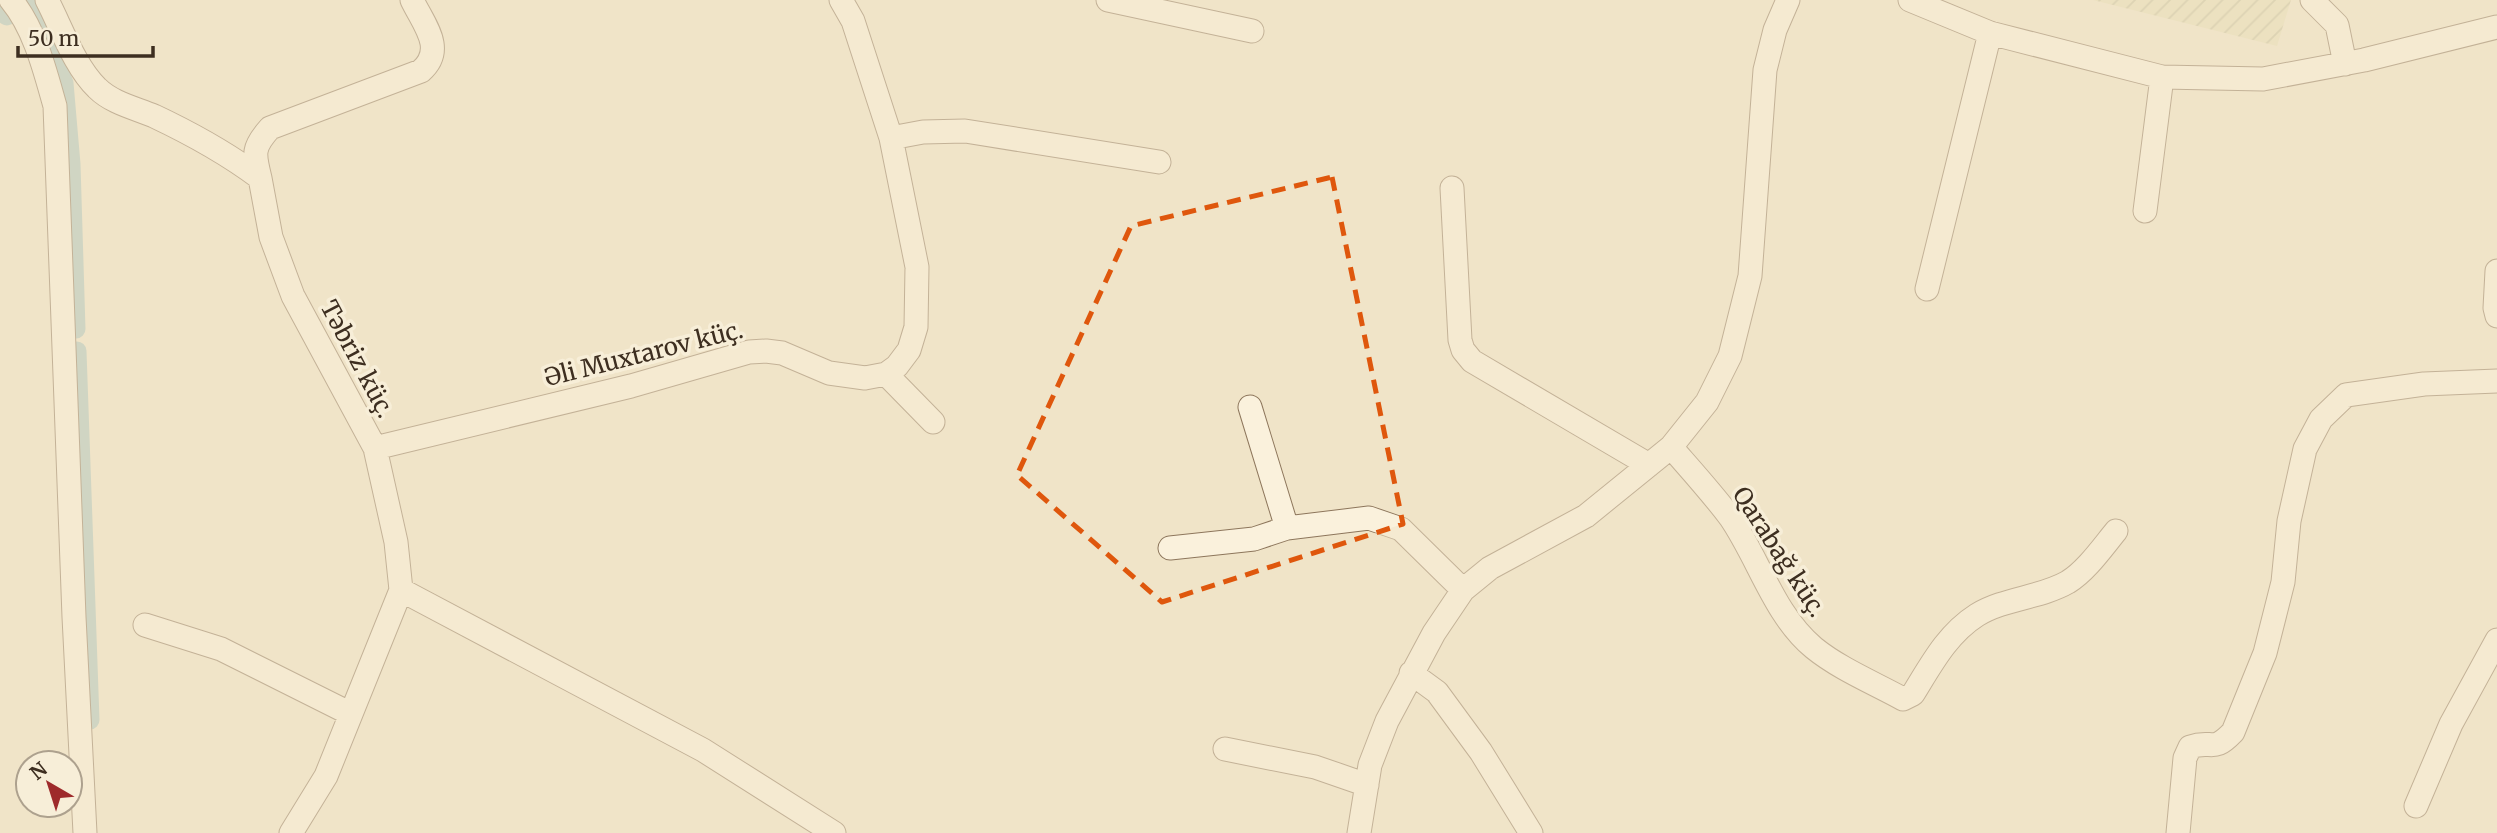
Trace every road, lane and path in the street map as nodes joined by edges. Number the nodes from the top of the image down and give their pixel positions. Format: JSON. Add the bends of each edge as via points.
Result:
{"nodes":[{"id":1,"x":11,"y":0,"type":"edge"},
{"id":2,"x":47,"y":0,"type":"edge"},
{"id":3,"x":412,"y":0,"type":"edge"},
{"id":4,"x":841,"y":0,"type":"edge"},
{"id":5,"x":1108,"y":0,"type":"edge"},
{"id":6,"x":1788,"y":0,"type":"edge"},
{"id":7,"x":1910,"y":0,"type":"edge"},
{"id":8,"x":2312,"y":0,"type":"edge"},
{"id":9,"x":2497,"y":27,"type":"edge"},
{"id":10,"x":1252,"y":32,"type":"dead end"},
{"id":11,"x":1990,"y":33,"type":"junction"},
{"id":12,"x":2345,"y":64,"type":"junction"},
{"id":13,"x":2162,"y":77,"type":"junction"},
{"id":14,"x":891,"y":138,"type":"junction"},
{"id":15,"x":1159,"y":162,"type":"dead end"},
{"id":16,"x":260,"y":178,"type":"junction"},
{"id":17,"x":1452,"y":188,"type":"dead end"},
{"id":18,"x":2145,"y":211,"type":"dead end"},
{"id":19,"x":2497,"y":271,"type":"edge"},
{"id":20,"x":1927,"y":289,"type":"dead end"},
{"id":21,"x":2497,"y":316,"type":"edge"},
{"id":22,"x":886,"y":374,"type":"junction"},
{"id":23,"x":2497,"y":382,"type":"edge"},
{"id":24,"x":2497,"y":389,"type":"edge"},
{"id":25,"x":1250,"y":407,"type":"dead end"},
{"id":26,"x":933,"y":422,"type":"dead end"},
{"id":27,"x":1671,"y":447,"type":"junction"},
{"id":28,"x":375,"y":448,"type":"junction"},
{"id":29,"x":1649,"y":465,"type":"junction"},
{"id":30,"x":1287,"y":528,"type":"junction"},
{"id":31,"x":2116,"y":531,"type":"dead end"},
{"id":32,"x":1170,"y":548,"type":"dead end"},
{"id":33,"x":401,"y":590,"type":"junction"},
{"id":34,"x":1463,"y":590,"type":"junction"},
{"id":35,"x":145,"y":625,"type":"dead end"},
{"id":36,"x":2497,"y":640,"type":"edge"},
{"id":37,"x":1411,"y":673,"type":"junction"},
{"id":38,"x":351,"y":714,"type":"junction"},
{"id":39,"x":1225,"y":749,"type":"dead end"},
{"id":40,"x":1367,"y":785,"type":"junction"},
{"id":41,"x":2416,"y":806,"type":"dead end"},
{"id":42,"x":85,"y":833,"type":"edge"},
{"id":43,"x":291,"y":833,"type":"edge"},
{"id":44,"x":834,"y":833,"type":"edge"},
{"id":45,"x":1359,"y":833,"type":"edge"},
{"id":46,"x":1531,"y":833,"type":"edge"},
{"id":47,"x":2178,"y":833,"type":"edge"}],
"edges":[{"from":1,"to":42,"type":"street","via":[[43,62],[55,106]]},
{"from":2,"to":16,"type":"street","via":[[96,88],[170,124]]},
{"from":3,"to":16,"type":"street","name":"Təbriz küç.","via":[[434,46],[432,62],[422,71],[270,128],[254,154]]},
{"from":4,"to":14,"type":"street"},
{"from":5,"to":10,"type":"street"},
{"from":6,"to":27,"type":"street","via":[[1765,70],[1750,276],[1730,356],[1707,402]]},
{"from":7,"to":11,"type":"street"},
{"from":8,"to":12,"type":"street","via":[[2337,25]]},
{"from":9,"to":12,"type":"street"},
{"from":11,"to":13,"type":"street"},
{"from":11,"to":20,"type":"street"},
{"from":12,"to":13,"type":"street","via":[[2263,79]]},
{"from":13,"to":18,"type":"street"},
{"from":14,"to":15,"type":"street","via":[[965,131]]},
{"from":14,"to":22,"type":"street","via":[[917,267],[916,327],[909,350]]},
{"from":16,"to":28,"type":"street","name":"Təbriz küç.","via":[[271,237],[293,296]]},
{"from":17,"to":29,"type":"street","via":[[1463,350],[1472,361]]},
{"from":19,"to":21,"type":"street"},
{"from":22,"to":26,"type":"street"},
{"from":22,"to":28,"type":"street","name":"Əli Muxtarov küç.","via":[[864,379],[829,373],[782,354],[749,352],[631,386]]},
{"from":23,"to":24,"type":"street"},
{"from":23,"to":47,"type":"street","via":[[2424,384],[2346,395],[2321,419],[2305,449],[2289,521],[2283,582],[2265,653],[2234,732],[2214,746],[2190,747]]},
{"from":25,"to":30,"type":"street"},
{"from":27,"to":29,"type":"street"},
{"from":27,"to":31,"type":"street","name":"Qarabağ küç.","via":[[1730,517],[1800,635],[1831,659],[1903,699],[1913,694],[1952,635],[1978,615],[2006,602],[2069,582]]},
{"from":28,"to":33,"type":"street","name":"Təbriz küç.","via":[[396,542]]},
{"from":29,"to":34,"type":"street","via":[[1586,516],[1490,568]]},
{"from":30,"to":32,"type":"street","via":[[1254,539]]},
{"from":30,"to":34,"type":"street","via":[[1369,517],[1401,529]]},
{"from":33,"to":38,"type":"street","name":"Təbriz küç."},
{"from":33,"to":44,"type":"street","via":[[703,750]]},
{"from":34,"to":37,"type":"street"},
{"from":35,"to":38,"type":"street","via":[[221,649]]},
{"from":36,"to":41,"type":"street","via":[[2451,724]]},
{"from":37,"to":40,"type":"street","via":[[1387,720]]},
{"from":37,"to":46,"type":"street","via":[[1437,692]]},
{"from":38,"to":43,"type":"street","name":"Təbriz küç.","via":[[326,776]]},
{"from":39,"to":40,"type":"street","via":[[1315,767]]},
{"from":40,"to":45,"type":"street"}]}
